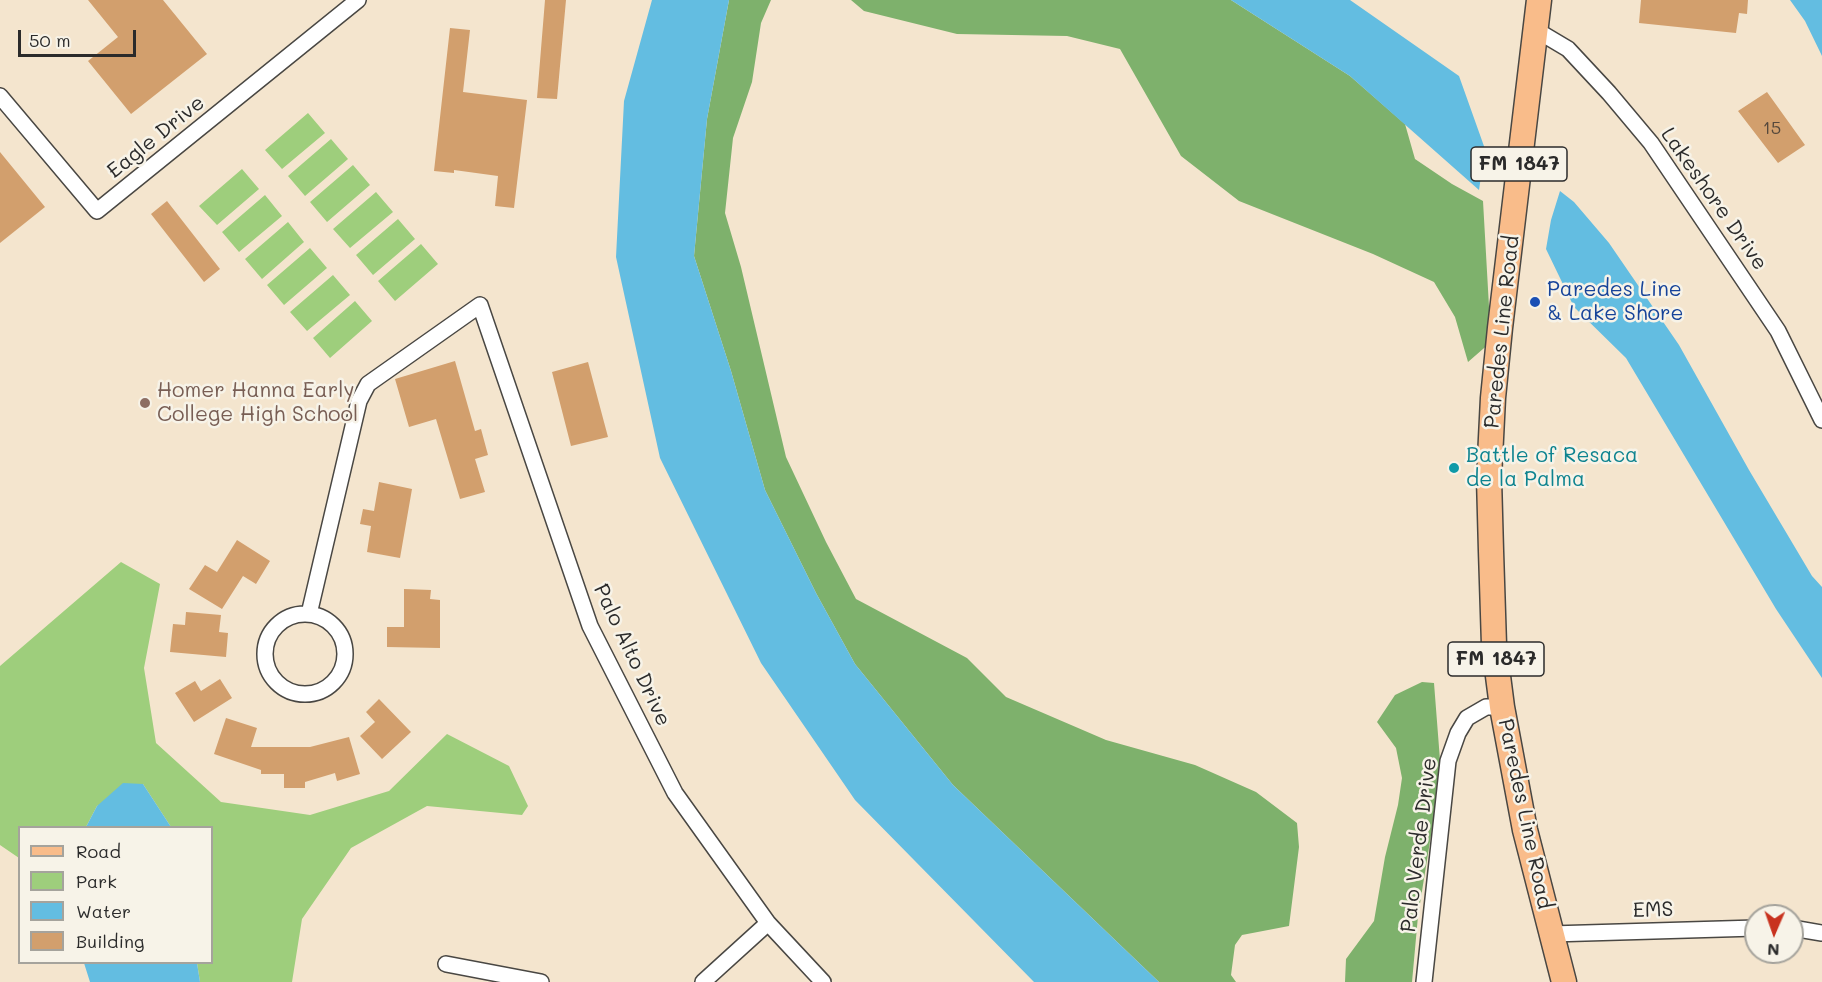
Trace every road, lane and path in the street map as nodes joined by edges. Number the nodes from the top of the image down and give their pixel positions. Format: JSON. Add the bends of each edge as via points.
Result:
{"nodes":[{"id":1,"x":358,"y":0,"type":"edge"},
{"id":2,"x":1539,"y":0,"type":"edge"},
{"id":3,"x":1536,"y":30,"type":"junction"},
{"id":4,"x":0,"y":96,"type":"edge"},
{"id":5,"x":1822,"y":420,"type":"edge"},
{"id":6,"x":309,"y":614,"type":"junction"},
{"id":7,"x":1502,"y":707,"type":"junction"},
{"id":8,"x":768,"y":923,"type":"junction"},
{"id":9,"x":1744,"y":928,"type":"edge"},
{"id":10,"x":1804,"y":930,"type":"edge"},
{"id":11,"x":1822,"y":933,"type":"edge"},
{"id":12,"x":1551,"y":934,"type":"junction"},
{"id":13,"x":446,"y":964,"type":"dead end"},
{"id":14,"x":541,"y":982,"type":"edge"},
{"id":15,"x":703,"y":982,"type":"edge"},
{"id":16,"x":823,"y":982,"type":"edge"},
{"id":17,"x":1424,"y":982,"type":"edge"},
{"id":18,"x":1564,"y":982,"type":"edge"}],
"edges":[{"from":1,"to":4,"type":"street","name":"Eagle Drive","via":[[97,211]]},
{"from":2,"to":3,"type":"main road","name":"Paredes Line Road","number":"FM 1847"},
{"from":3,"to":5,"type":"street","name":"Lakeshore Drive","via":[[1568,49],[1651,143],[1778,331]]},
{"from":3,"to":7,"type":"main road","name":"Paredes Line Road","number":"FM 1847","via":[[1493,398],[1491,551],[1494,645]]},
{"from":6,"to":6,"type":"street","via":[[296,615],[279,624],[264,650],[265,663],[278,684],[301,694],[327,687],[344,665],[342,638],[334,626]]},
{"from":6,"to":8,"type":"street","name":"Palo Alto Drive","via":[[359,401],[368,384],[480,305],[590,626],[675,793]]},
{"from":7,"to":12,"type":"main road","name":"Paredes Line Road","number":"FM 1847","via":[[1525,830]]},
{"from":7,"to":17,"type":"street","name":"Palo Verde Drive","via":[[1486,707],[1467,718],[1448,761]]},
{"from":8,"to":15,"type":"street"},
{"from":8,"to":16,"type":"street","name":"Palo Alto Drive"},
{"from":9,"to":12,"type":"street","name":"EMS"},
{"from":10,"to":11,"type":"street"},
{"from":12,"to":18,"type":"main road","name":"Paredes Line Road","number":"FM 1847"},
{"from":13,"to":14,"type":"street"}]}
